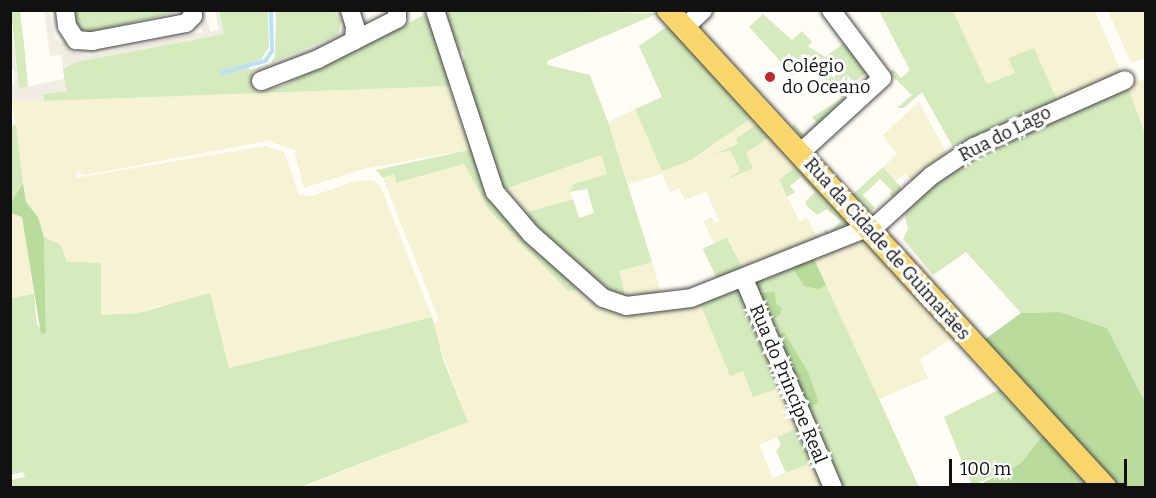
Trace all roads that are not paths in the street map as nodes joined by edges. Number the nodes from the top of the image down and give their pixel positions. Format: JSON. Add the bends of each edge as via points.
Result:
{"nodes":[{"id":1,"x":65,"y":10,"type":"edge"},
{"id":2,"x":192,"y":10,"type":"edge"},
{"id":3,"x":350,"y":10,"type":"edge"},
{"id":4,"x":397,"y":10,"type":"edge"},
{"id":5,"x":435,"y":10,"type":"edge"},
{"id":6,"x":668,"y":10,"type":"edge"},
{"id":7,"x":703,"y":10,"type":"edge"},
{"id":8,"x":831,"y":10,"type":"edge"},
{"id":9,"x":684,"y":28,"type":"junction"},
{"id":10,"x":354,"y":41,"type":"junction"},
{"id":11,"x":1125,"y":80,"type":"dead end"},
{"id":12,"x":261,"y":81,"type":"dead end"},
{"id":13,"x":800,"y":153,"type":"junction"},
{"id":14,"x":869,"y":230,"type":"junction"},
{"id":15,"x":744,"y":279,"type":"junction"},
{"id":16,"x":833,"y":488,"type":"edge"},
{"id":17,"x":1106,"y":488,"type":"edge"}],
"edges":[{"from":1,"to":2,"type":"street","via":[[67,26],[76,40],[92,41],[186,22],[193,16]]},
{"from":3,"to":10,"type":"street"},
{"from":4,"to":10,"type":"street","via":[[397,19]]},
{"from":5,"to":15,"type":"street","name":"Rua do Lago","via":[[495,192],[531,234],[591,289],[613,303],[652,304],[691,298]]},
{"from":6,"to":9,"type":"main road","name":"Rua da Cidade de Guimarães"},
{"from":7,"to":9,"type":"street"},
{"from":8,"to":13,"type":"street","via":[[882,78]]},
{"from":9,"to":13,"type":"main road","name":"Rua da Cidade de Guimarães"},
{"from":10,"to":12,"type":"street"},
{"from":11,"to":14,"type":"street","name":"Rua do Lago","via":[[974,147],[931,176]]},
{"from":13,"to":14,"type":"main road","name":"Rua da Cidade de Guimarães"},
{"from":14,"to":15,"type":"street","name":"Rua do Lago"},
{"from":14,"to":17,"type":"main road","name":"Rua da Cidade de Guimarães"},
{"from":15,"to":16,"type":"street","name":"Rua do Princípe Real"}]}
